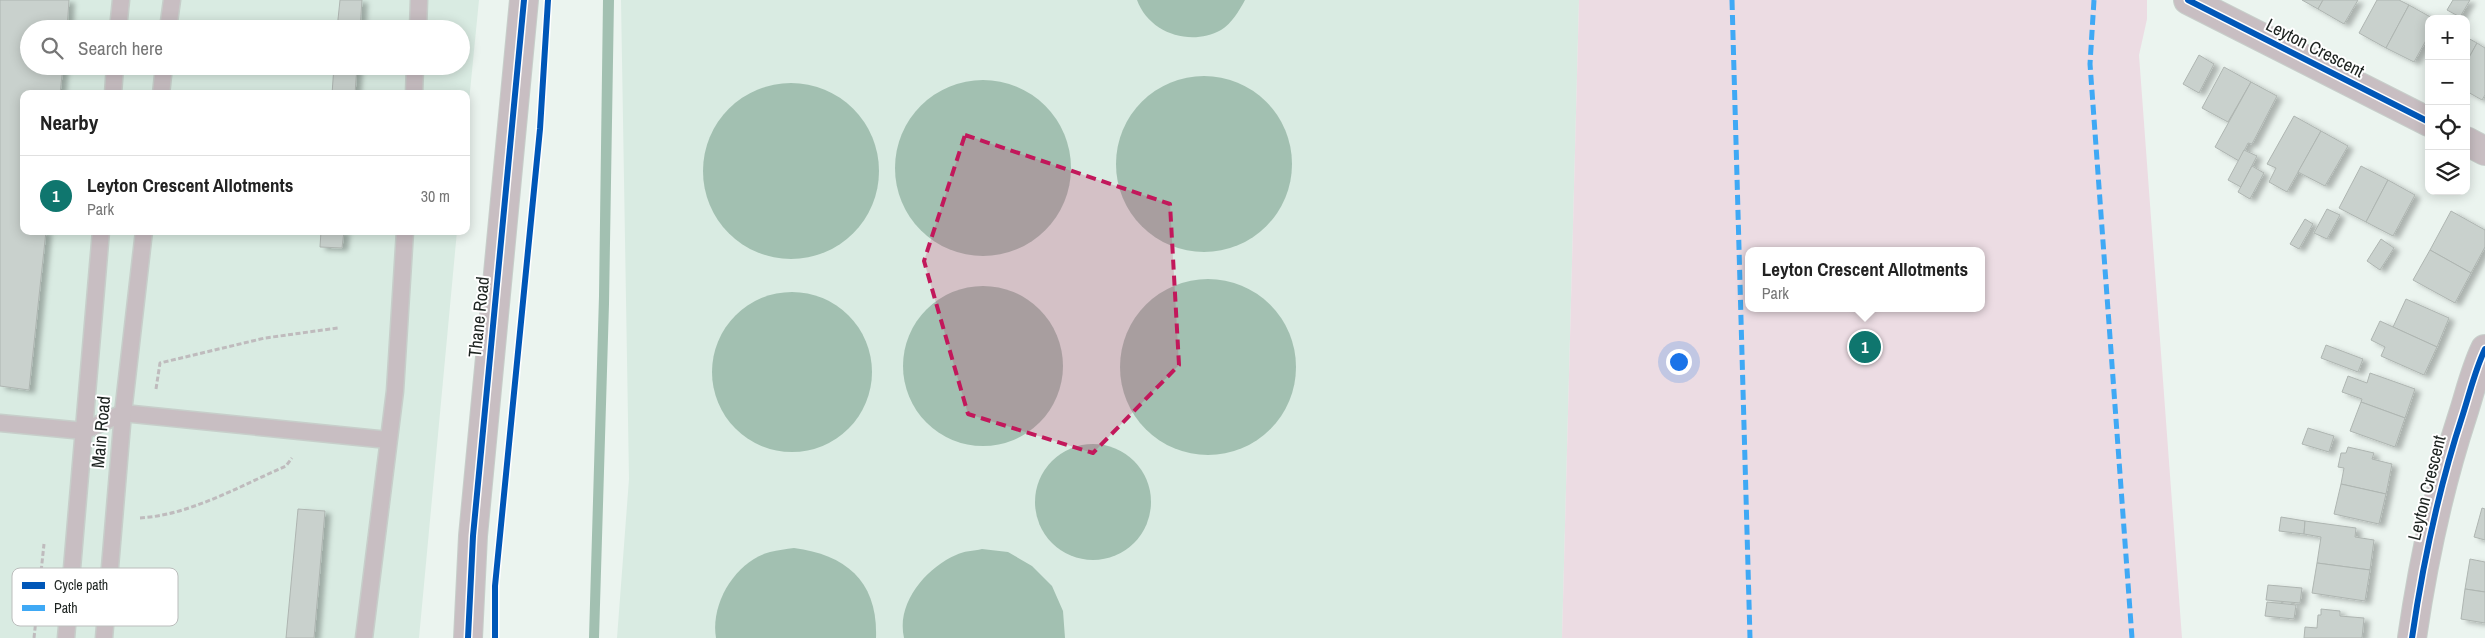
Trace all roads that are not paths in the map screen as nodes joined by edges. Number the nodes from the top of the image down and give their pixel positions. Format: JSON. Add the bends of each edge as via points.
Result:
{"nodes":[{"id":1,"x":121,"y":0,"type":"edge"},
{"id":2,"x":172,"y":0,"type":"edge"},
{"id":3,"x":420,"y":0,"type":"edge"},
{"id":4,"x":524,"y":0,"type":"edge"},
{"id":5,"x":2188,"y":0,"type":"edge"},
{"id":6,"x":119,"y":20,"type":"edge"},
{"id":7,"x":169,"y":20,"type":"edge"},
{"id":8,"x":419,"y":20,"type":"edge"},
{"id":9,"x":114,"y":75,"type":"edge"},
{"id":10,"x":163,"y":75,"type":"edge"},
{"id":11,"x":415,"y":75,"type":"edge"},
{"id":12,"x":113,"y":90,"type":"edge"},
{"id":13,"x":161,"y":90,"type":"edge"},
{"id":14,"x":414,"y":90,"type":"edge"},
{"id":15,"x":2425,"y":120,"type":"edge"},
{"id":16,"x":2470,"y":143,"type":"edge"},
{"id":17,"x":2485,"y":151,"type":"edge"},
{"id":18,"x":101,"y":235,"type":"edge"},
{"id":19,"x":144,"y":235,"type":"edge"},
{"id":20,"x":405,"y":235,"type":"edge"},
{"id":21,"x":2485,"y":349,"type":"edge"},
{"id":22,"x":123,"y":412,"type":"junction"},
{"id":23,"x":0,"y":423,"type":"edge"},
{"id":24,"x":84,"y":431,"type":"junction"},
{"id":25,"x":388,"y":440,"type":"junction"},
{"id":26,"x":72,"y":568,"type":"edge"},
{"id":27,"x":110,"y":568,"type":"edge"},
{"id":28,"x":364,"y":638,"type":"edge"},
{"id":29,"x":468,"y":638,"type":"edge"},
{"id":30,"x":2412,"y":638,"type":"edge"}],
"edges":[{"from":1,"to":6,"type":"lane"},
{"from":2,"to":7,"type":"lane"},
{"from":3,"to":8,"type":"lane"},
{"from":4,"to":29,"type":"street","name":"Thane Road","via":[[472,536]]},
{"from":5,"to":15,"type":"street","name":"Leyton Crescent"},
{"from":9,"to":12,"type":"lane"},
{"from":10,"to":13,"type":"lane"},
{"from":11,"to":14,"type":"lane"},
{"from":16,"to":17,"type":"street"},
{"from":18,"to":24,"type":"lane","name":"Main Road"},
{"from":19,"to":22,"type":"lane","name":"Main Road"},
{"from":20,"to":25,"type":"lane","via":[[395,391]]},
{"from":21,"to":30,"type":"street","name":"Leyton Crescent","via":[[2438,498]]},
{"from":22,"to":24,"type":"lane"},
{"from":22,"to":25,"type":"lane"},
{"from":22,"to":27,"type":"lane","name":"Main Road"},
{"from":23,"to":24,"type":"lane"},
{"from":24,"to":26,"type":"lane","name":"Main Road"},
{"from":25,"to":28,"type":"lane"}]}
